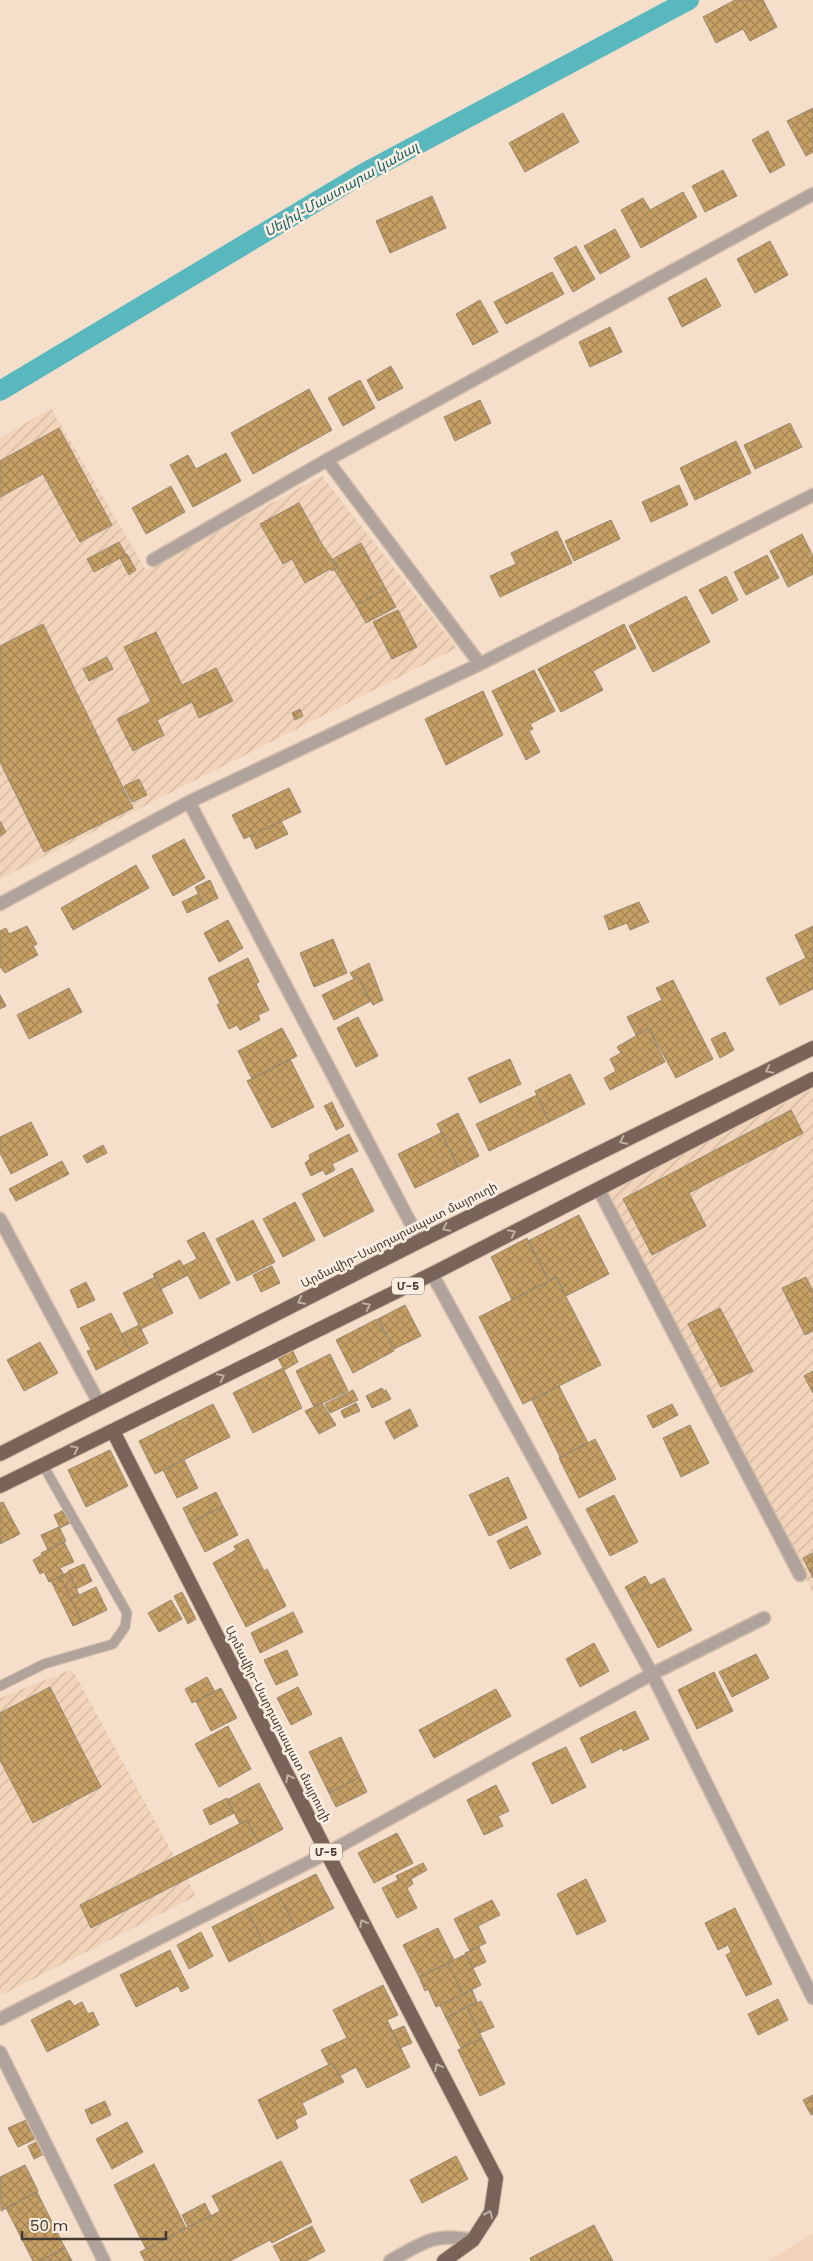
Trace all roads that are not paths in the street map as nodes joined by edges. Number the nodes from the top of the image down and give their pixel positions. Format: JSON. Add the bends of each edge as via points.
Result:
{"nodes":[{"id":1,"x":813,"y":194,"type":"edge"},
{"id":2,"x":328,"y":460,"type":"junction"},
{"id":3,"x":813,"y":495,"type":"edge"},
{"id":4,"x":153,"y":560,"type":"dead end"},
{"id":5,"x":480,"y":664,"type":"junction"},
{"id":6,"x":189,"y":802,"type":"junction"},
{"id":7,"x":0,"y":904,"type":"edge"},
{"id":8,"x":813,"y":1048,"type":"edge"},
{"id":9,"x":813,"y":1079,"type":"edge"},
{"id":10,"x":599,"y":1190,"type":"junction"},
{"id":11,"x":0,"y":1219,"type":"edge"},
{"id":12,"x":420,"y":1241,"type":"junction"},
{"id":13,"x":432,"y":1274,"type":"junction"},
{"id":14,"x":99,"y":1403,"type":"junction"},
{"id":15,"x":113,"y":1431,"type":"junction"},
{"id":16,"x":0,"y":1454,"type":"edge"},
{"id":17,"x":43,"y":1465,"type":"junction"},
{"id":18,"x":0,"y":1486,"type":"edge"},
{"id":19,"x":800,"y":1575,"type":"dead end"},
{"id":20,"x":764,"y":1618,"type":"dead end"},
{"id":21,"x":652,"y":1674,"type":"junction"},
{"id":22,"x":0,"y":1686,"type":"edge"},
{"id":23,"x":327,"y":1853,"type":"junction"},
{"id":24,"x":813,"y":1998,"type":"edge"},
{"id":25,"x":0,"y":2019,"type":"edge"},
{"id":26,"x":0,"y":2052,"type":"edge"},
{"id":27,"x":473,"y":2240,"type":"junction"},
{"id":28,"x":104,"y":2261,"type":"edge"},
{"id":29,"x":390,"y":2261,"type":"edge"},
{"id":30,"x":444,"y":2261,"type":"edge"}],
"edges":[{"from":1,"to":2,"type":"street"},
{"from":2,"to":4,"type":"street"},
{"from":2,"to":5,"type":"street"},
{"from":3,"to":5,"type":"street"},
{"from":5,"to":6,"type":"street"},
{"from":6,"to":7,"type":"street"},
{"from":6,"to":12,"type":"street"},
{"from":8,"to":12,"type":"highway","name":"Արմավիր-Սարդարապատ մայրուղի","one_way":true},
{"from":9,"to":10,"type":"highway","number":"Մ-5"},
{"from":13,"to":10,"type":"highway","number":"Մ-5","one_way":true},
{"from":10,"to":19,"type":"street"},
{"from":11,"to":14,"type":"street"},
{"from":12,"to":14,"type":"highway","name":"Արմավիր-Սարդարապատ մայրուղի","one_way":true},
{"from":15,"to":13,"type":"highway","number":"Մ-5","one_way":true},
{"from":13,"to":21,"type":"street"},
{"from":14,"to":16,"type":"highway","name":"Արմավիր-Սարդարապատ մայրուղի"},
{"from":17,"to":15,"type":"highway","number":"Մ-5","one_way":true},
{"from":23,"to":15,"type":"highway","name":"Արմավիր-Սարդարապատ մայրուղի","number":"Մ-5","one_way":true},
{"from":17,"to":18,"type":"highway","number":"Մ-5"},
{"from":17,"to":22,"type":"lane","via":[[127,1613],[125,1627],[114,1644],[44,1664]]},
{"from":20,"to":21,"type":"street"},
{"from":21,"to":23,"type":"street"},
{"from":21,"to":24,"type":"street"},
{"from":23,"to":25,"type":"street"},
{"from":27,"to":23,"type":"highway","name":"Արմավիր-Սարդարապատ մայրուղի","number":"Մ-5","one_way":true,"via":[[491,2212],[496,2178]]},
{"from":26,"to":28,"type":"street"},
{"from":27,"to":29,"type":"street","via":[[452,2236],[432,2238]]},
{"from":27,"to":30,"type":"highway","name":"Արմավիր-Սարդարապատ մայրուղի","number":"Մ-5"}]}
